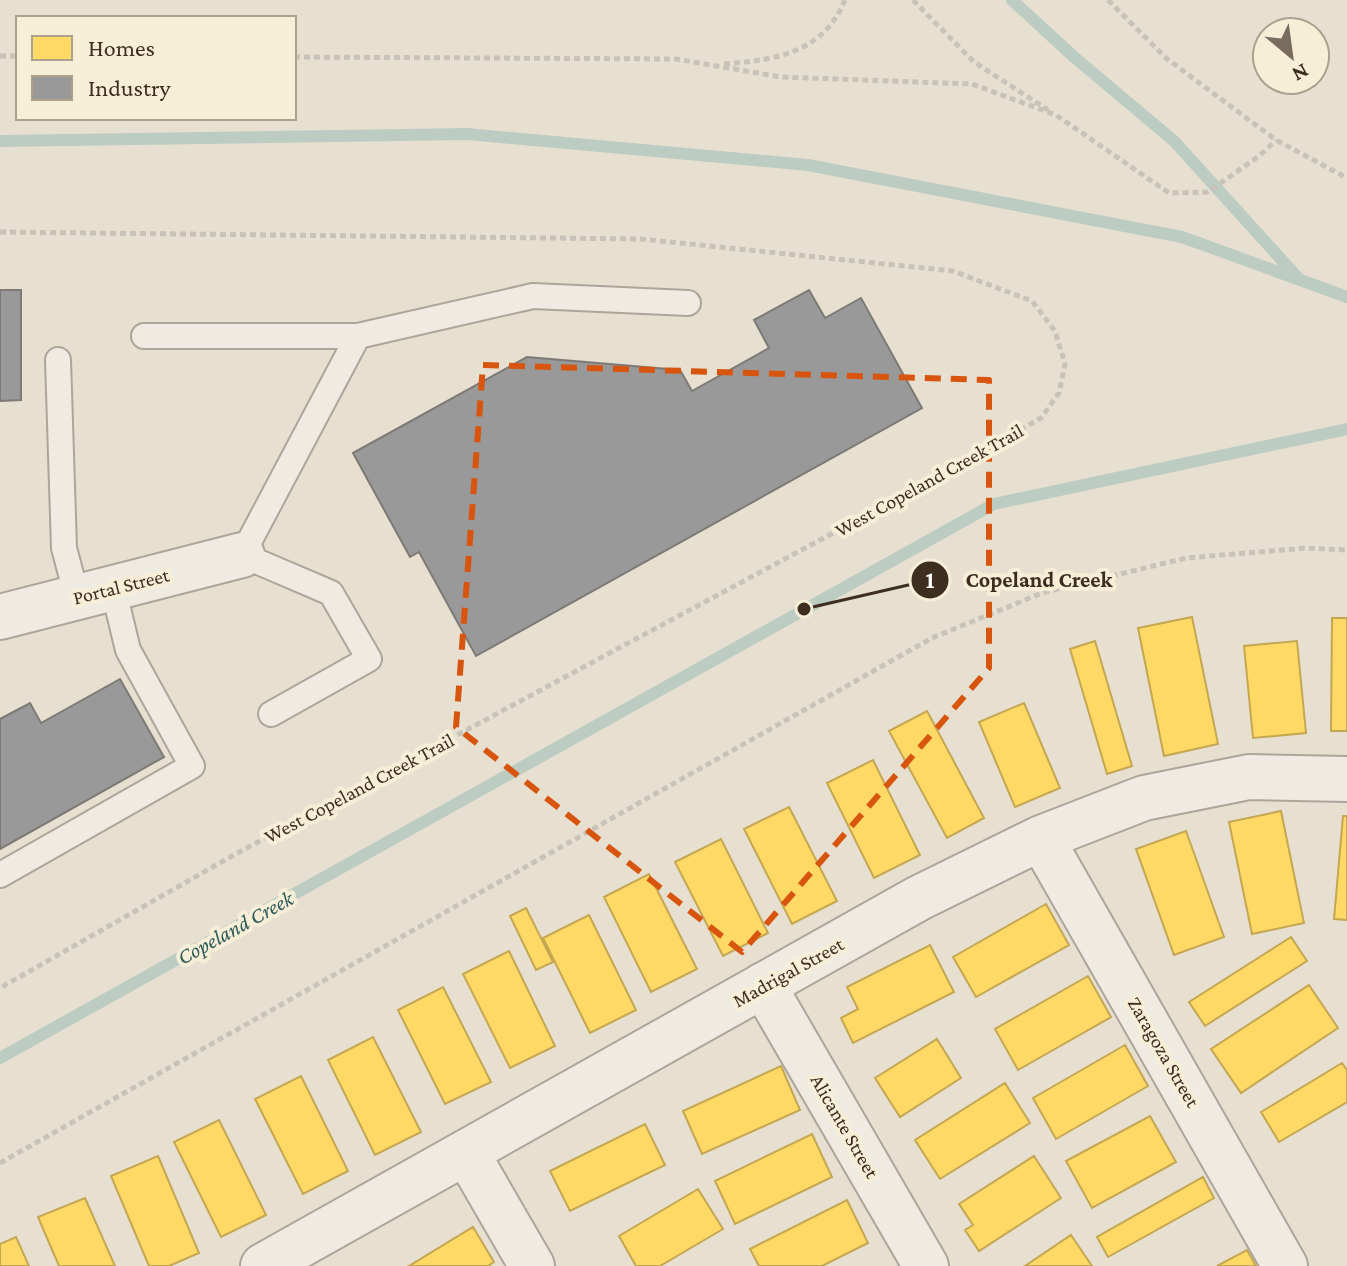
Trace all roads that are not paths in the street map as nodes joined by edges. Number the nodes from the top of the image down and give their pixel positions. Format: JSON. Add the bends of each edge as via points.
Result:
{"nodes":[{"id":1,"x":688,"y":303,"type":"dead end"},
{"id":2,"x":144,"y":336,"type":"dead end"},
{"id":3,"x":358,"y":336,"type":"junction"},
{"id":4,"x":58,"y":360,"type":"dead end"},
{"id":5,"x":242,"y":555,"type":"junction"},
{"id":6,"x":95,"y":592,"type":"junction"},
{"id":7,"x":0,"y":617,"type":"edge"},
{"id":8,"x":271,"y":714,"type":"dead end"},
{"id":9,"x":1347,"y":779,"type":"edge"},
{"id":10,"x":1041,"y":838,"type":"junction"},
{"id":11,"x":0,"y":875,"type":"edge"},
{"id":12,"x":763,"y":985,"type":"junction"},
{"id":13,"x":466,"y":1152,"type":"junction"},
{"id":14,"x":263,"y":1266,"type":"edge"},
{"id":15,"x":532,"y":1266,"type":"edge"},
{"id":16,"x":926,"y":1266,"type":"edge"},
{"id":17,"x":1285,"y":1266,"type":"edge"}],
"edges":[{"from":1,"to":3,"type":"lane","via":[[533,296]]},
{"from":2,"to":3,"type":"lane"},
{"from":3,"to":5,"type":"lane"},
{"from":4,"to":6,"type":"lane","via":[[64,548]]},
{"from":5,"to":6,"type":"street","name":"Portal Street"},
{"from":5,"to":8,"type":"lane","via":[[331,593],[369,659]]},
{"from":6,"to":7,"type":"street","name":"Portal Street"},
{"from":6,"to":11,"type":"lane","via":[[192,766]]},
{"from":9,"to":10,"type":"street","name":"Madrigal Street","via":[[1249,777],[1144,798]]},
{"from":10,"to":12,"type":"street","name":"Madrigal Street"},
{"from":10,"to":17,"type":"street","name":"Zaragoza Street"},
{"from":12,"to":13,"type":"street","name":"Madrigal Street"},
{"from":12,"to":16,"type":"street","name":"Alicante Street"},
{"from":13,"to":14,"type":"street","name":"Madrigal Street"},
{"from":13,"to":15,"type":"street"}]}
